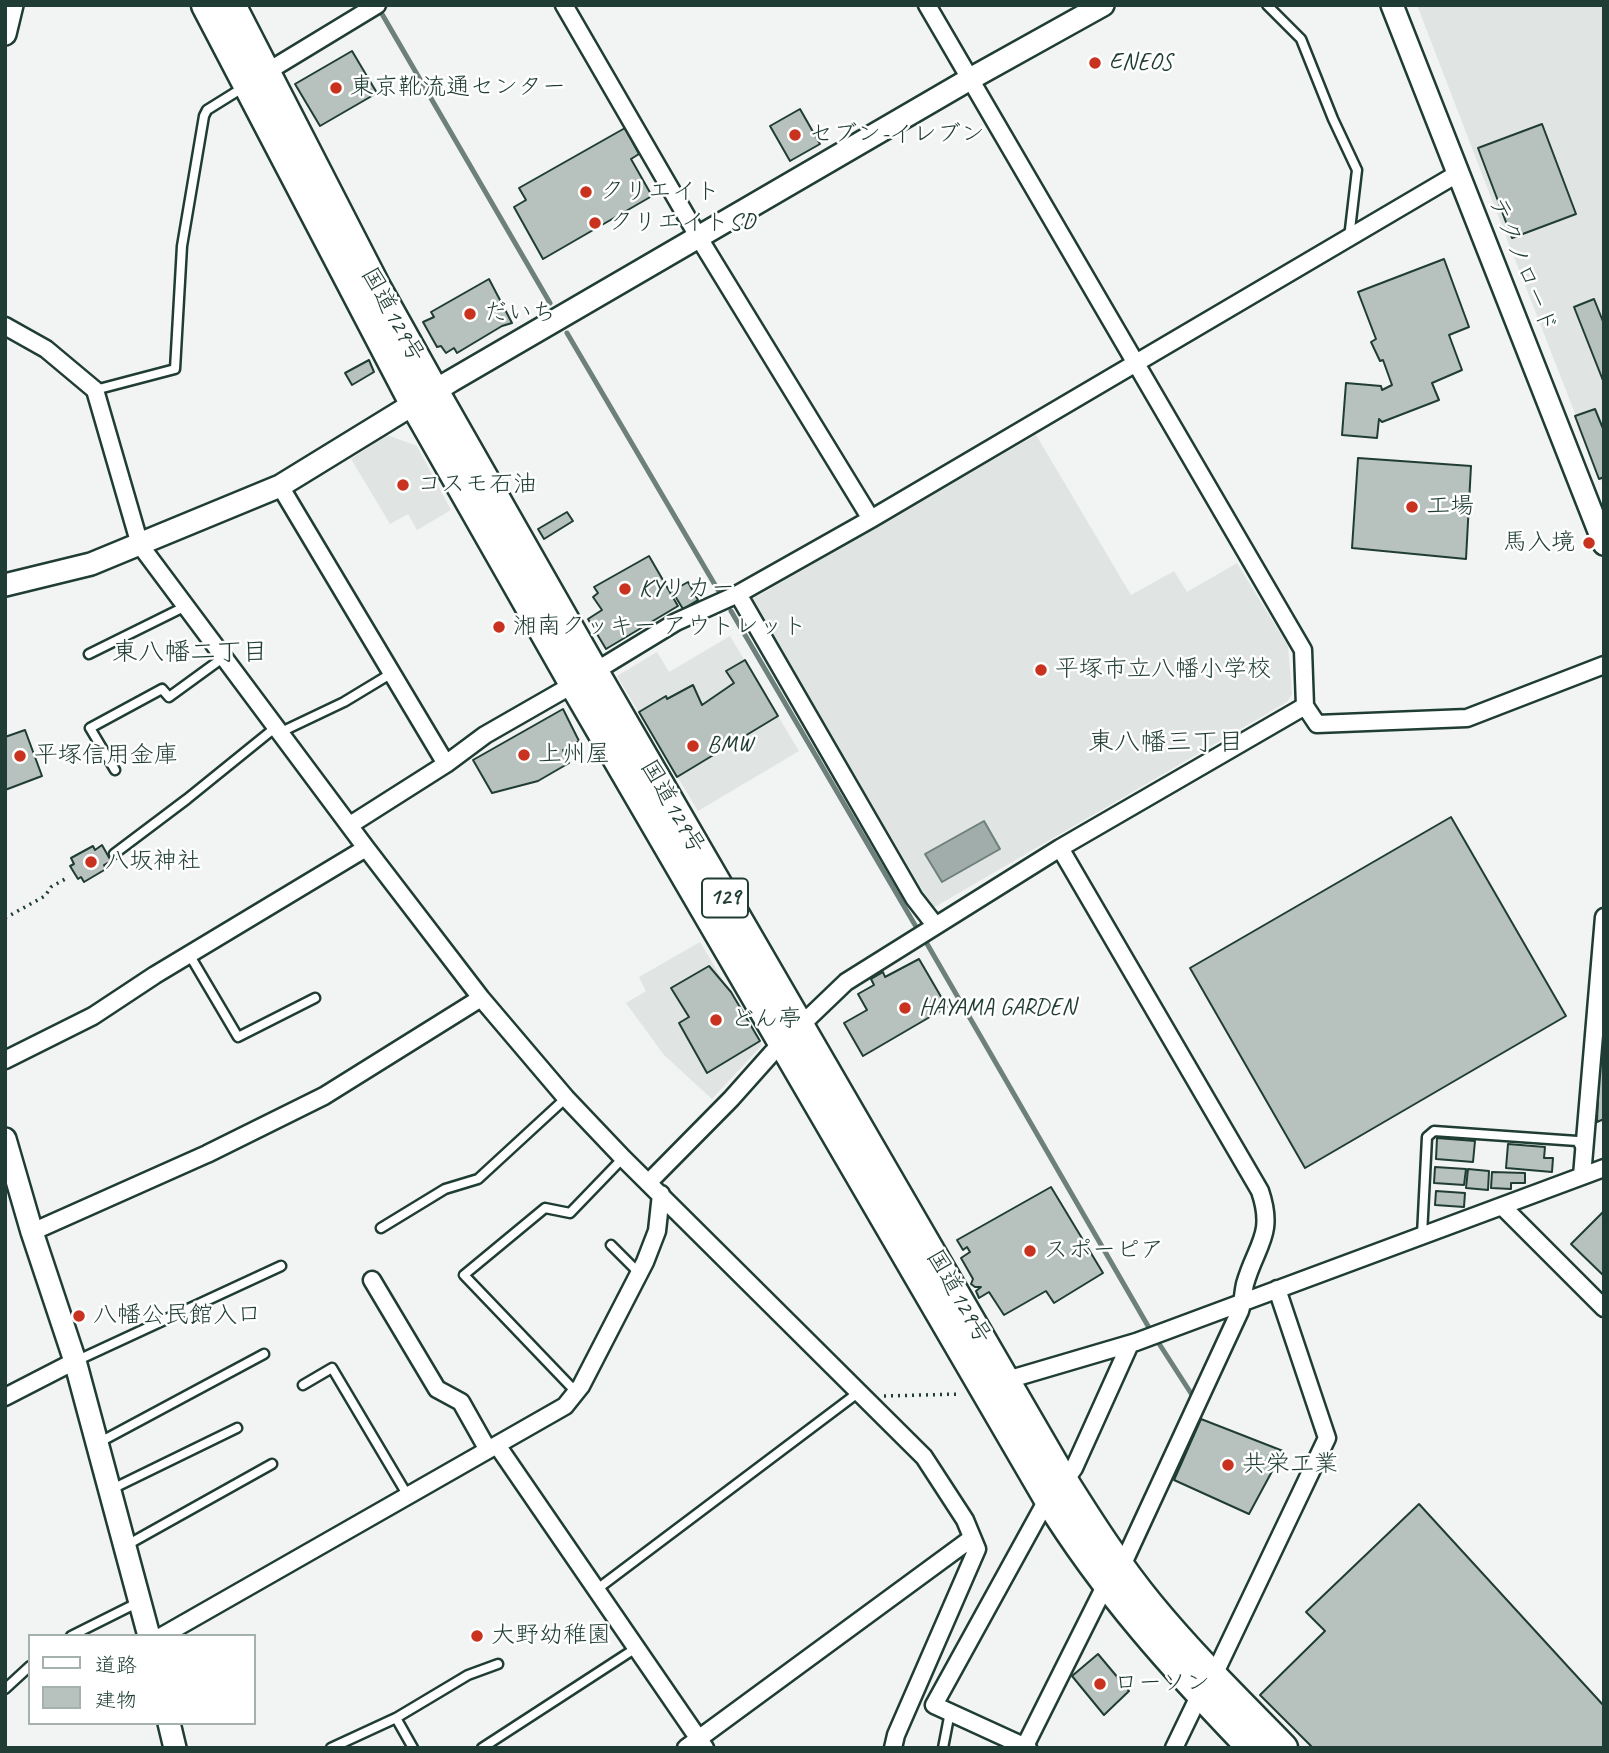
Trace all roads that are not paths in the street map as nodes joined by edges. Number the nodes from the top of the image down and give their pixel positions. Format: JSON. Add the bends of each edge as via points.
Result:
{"nodes":[{"id":1,"x":12,"y":5,"type":"edge"},
{"id":2,"x":206,"y":5,"type":"edge"},
{"id":3,"x":231,"y":5,"type":"edge"},
{"id":4,"x":564,"y":5,"type":"edge"},
{"id":5,"x":1103,"y":5,"type":"edge"},
{"id":6,"x":1267,"y":5,"type":"edge"},
{"id":7,"x":1392,"y":5,"type":"edge"},
{"id":8,"x":931,"y":6,"type":"edge"},
{"id":9,"x":367,"y":8,"type":"edge"},
{"id":10,"x":5,"y":34,"type":"edge"},
{"id":11,"x":256,"y":79,"type":"junction"},
{"id":12,"x":970,"y":79,"type":"junction"},
{"id":13,"x":1457,"y":174,"type":"junction"},
{"id":14,"x":699,"y":238,"type":"junction"},
{"id":15,"x":1349,"y":238,"type":"junction"},
{"id":16,"x":5,"y":326,"type":"edge"},
{"id":17,"x":1138,"y":363,"type":"junction"},
{"id":18,"x":95,"y":390,"type":"junction"},
{"id":19,"x":424,"y":398,"type":"junction"},
{"id":20,"x":280,"y":486,"type":"junction"},
{"id":21,"x":871,"y":519,"type":"junction"},
{"id":22,"x":1604,"y":544,"type":"edge"},
{"id":23,"x":140,"y":545,"type":"junction"},
{"id":24,"x":5,"y":584,"type":"edge"},
{"id":25,"x":738,"y":594,"type":"junction"},
{"id":26,"x":186,"y":606,"type":"junction"},
{"id":27,"x":89,"y":654,"type":"dead end"},
{"id":28,"x":224,"y":657,"type":"junction"},
{"id":29,"x":1604,"y":665,"type":"edge"},
{"id":30,"x":392,"y":673,"type":"junction"},
{"id":31,"x":584,"y":678,"type":"junction"},
{"id":32,"x":1305,"y":705,"type":"junction"},
{"id":33,"x":278,"y":730,"type":"junction"},
{"id":34,"x":446,"y":764,"type":"junction"},
{"id":35,"x":115,"y":770,"type":"dead end"},
{"id":36,"x":350,"y":825,"type":"junction"},
{"id":37,"x":366,"y":848,"type":"junction"},
{"id":38,"x":1060,"y":848,"type":"junction"},
{"id":39,"x":114,"y":854,"type":"dead end"},
{"id":40,"x":1604,"y":917,"type":"edge"},
{"id":41,"x":935,"y":925,"type":"junction"},
{"id":42,"x":189,"y":954,"type":"junction"},
{"id":43,"x":315,"y":998,"type":"dead end"},
{"id":44,"x":481,"y":998,"type":"junction"},
{"id":45,"x":791,"y":1033,"type":"junction"},
{"id":46,"x":5,"y":1060,"type":"edge"},
{"id":47,"x":566,"y":1098,"type":"junction"},
{"id":48,"x":5,"y":1139,"type":"edge"},
{"id":49,"x":1584,"y":1154,"type":"junction"},
{"id":50,"x":623,"y":1158,"type":"junction"},
{"id":51,"x":1604,"y":1168,"type":"edge"},
{"id":52,"x":1582,"y":1176,"type":"junction"},
{"id":53,"x":654,"y":1189,"type":"junction"},
{"id":54,"x":1502,"y":1206,"type":"junction"},
{"id":55,"x":382,"y":1228,"type":"dead end"},
{"id":56,"x":33,"y":1232,"type":"junction"},
{"id":57,"x":1422,"y":1235,"type":"junction"},
{"id":58,"x":611,"y":1245,"type":"dead end"},
{"id":59,"x":281,"y":1266,"type":"dead end"},
{"id":60,"x":639,"y":1273,"type":"junction"},
{"id":61,"x":372,"y":1280,"type":"dead end"},
{"id":62,"x":1277,"y":1289,"type":"junction"},
{"id":63,"x":1243,"y":1301,"type":"junction"},
{"id":64,"x":1604,"y":1308,"type":"edge"},
{"id":65,"x":1130,"y":1344,"type":"junction"},
{"id":66,"x":264,"y":1354,"type":"dead end"},
{"id":67,"x":75,"y":1361,"type":"junction"},
{"id":68,"x":1007,"y":1380,"type":"junction"},
{"id":69,"x":303,"y":1385,"type":"dead end"},
{"id":70,"x":576,"y":1392,"type":"junction"},
{"id":71,"x":862,"y":1394,"type":"junction"},
{"id":72,"x":5,"y":1398,"type":"edge"},
{"id":73,"x":237,"y":1428,"type":"dead end"},
{"id":74,"x":97,"y":1443,"type":"junction"},
{"id":75,"x":492,"y":1447,"type":"junction"},
{"id":76,"x":272,"y":1464,"type":"dead end"},
{"id":77,"x":110,"y":1490,"type":"junction"},
{"id":78,"x":1056,"y":1490,"type":"junction"},
{"id":79,"x":408,"y":1496,"type":"junction"},
{"id":80,"x":972,"y":1538,"type":"junction"},
{"id":81,"x":125,"y":1546,"type":"junction"},
{"id":82,"x":1113,"y":1576,"type":"junction"},
{"id":83,"x":596,"y":1590,"type":"junction"},
{"id":84,"x":140,"y":1601,"type":"junction"},
{"id":85,"x":75,"y":1634,"type":"edge"},
{"id":86,"x":148,"y":1634,"type":"edge"},
{"id":87,"x":166,"y":1634,"type":"edge"},
{"id":88,"x":636,"y":1648,"type":"junction"},
{"id":89,"x":498,"y":1664,"type":"dead end"},
{"id":90,"x":28,"y":1669,"type":"edge"},
{"id":91,"x":1207,"y":1685,"type":"junction"},
{"id":92,"x":5,"y":1689,"type":"edge"},
{"id":93,"x":950,"y":1712,"type":"junction"},
{"id":94,"x":396,"y":1718,"type":"junction"},
{"id":95,"x":169,"y":1725,"type":"edge"},
{"id":96,"x":696,"y":1745,"type":"edge"},
{"id":97,"x":1027,"y":1747,"type":"edge"},
{"id":98,"x":175,"y":1748,"type":"edge"},
{"id":99,"x":331,"y":1748,"type":"edge"},
{"id":100,"x":413,"y":1748,"type":"edge"},
{"id":101,"x":482,"y":1748,"type":"edge"},
{"id":102,"x":893,"y":1748,"type":"edge"},
{"id":103,"x":943,"y":1748,"type":"edge"},
{"id":104,"x":1174,"y":1748,"type":"edge"},
{"id":105,"x":1252,"y":1748,"type":"edge"},
{"id":106,"x":1283,"y":1748,"type":"edge"}],
"edges":[{"from":1,"to":10,"type":"street"},
{"from":2,"to":11,"type":"highway","name":"国道129号","number":"129"},
{"from":3,"to":11,"type":"highway","name":"国道129号","number":"129"},
{"from":4,"to":14,"type":"street"},
{"from":5,"to":12,"type":"street"},
{"from":6,"to":15,"type":"lane","via":[[1301,39],[1357,170]]},
{"from":7,"to":13,"type":"street","name":"テクノロード"},
{"from":8,"to":12,"type":"street"},
{"from":9,"to":11,"type":"street"},
{"from":11,"to":18,"type":"lane","via":[[204,116],[181,246],[175,369]]},
{"from":11,"to":19,"type":"highway","name":"国道129号","number":"129"},
{"from":12,"to":14,"type":"street"},
{"from":12,"to":17,"type":"street"},
{"from":13,"to":15,"type":"street"},
{"from":13,"to":22,"type":"street","name":"テクノロード"},
{"from":14,"to":19,"type":"street"},
{"from":14,"to":21,"type":"street"},
{"from":15,"to":17,"type":"street"},
{"from":16,"to":18,"type":"street","via":[[46,349]]},
{"from":17,"to":21,"type":"street"},
{"from":17,"to":32,"type":"street","via":[[1303,650]]},
{"from":18,"to":23,"type":"street"},
{"from":19,"to":20,"type":"street"},
{"from":19,"to":31,"type":"highway","name":"国道129号","number":"129"},
{"from":20,"to":23,"type":"street"},
{"from":20,"to":30,"type":"street"},
{"from":21,"to":25,"type":"street"},
{"from":23,"to":24,"type":"street","via":[[91,564]]},
{"from":23,"to":26,"type":"street"},
{"from":25,"to":31,"type":"street","via":[[676,622]]},
{"from":25,"to":41,"type":"street","via":[[914,898]]},
{"from":26,"to":27,"type":"lane"},
{"from":26,"to":28,"type":"street"},
{"from":28,"to":33,"type":"street"},
{"from":28,"to":35,"type":"lane","via":[[169,697],[162,689],[90,728]]},
{"from":29,"to":32,"type":"street","via":[[1467,718],[1317,724]]},
{"from":30,"to":33,"type":"lane","via":[[344,702]]},
{"from":30,"to":34,"type":"street"},
{"from":31,"to":34,"type":"street","via":[[485,735]]},
{"from":31,"to":45,"type":"highway","name":"国道129号","number":"129"},
{"from":32,"to":38,"type":"street"},
{"from":33,"to":36,"type":"street"},
{"from":33,"to":39,"type":"lane"},
{"from":34,"to":36,"type":"street"},
{"from":36,"to":37,"type":"street"},
{"from":37,"to":42,"type":"street"},
{"from":37,"to":44,"type":"street"},
{"from":38,"to":41,"type":"street"},
{"from":38,"to":63,"type":"street","via":[[1260,1191],[1267,1210],[1266,1232]]},
{"from":40,"to":49,"type":"street"},
{"from":41,"to":45,"type":"street","via":[[846,982]]},
{"from":42,"to":43,"type":"lane","via":[[238,1037]]},
{"from":42,"to":46,"type":"street","via":[[93,1016]]},
{"from":44,"to":47,"type":"street"},
{"from":44,"to":56,"type":"street","via":[[324,1096]]},
{"from":45,"to":53,"type":"street"},
{"from":45,"to":68,"type":"highway","name":"国道129号","number":"129"},
{"from":45,"to":78,"type":"highway","name":"国道129号","number":"129"},
{"from":47,"to":50,"type":"street"},
{"from":47,"to":55,"type":"lane","via":[[478,1179],[445,1189]]},
{"from":48,"to":56,"type":"street"},
{"from":49,"to":52,"type":"street"},
{"from":49,"to":57,"type":"lane","via":[[1577,1141],[1430,1133]]},
{"from":50,"to":53,"type":"street"},
{"from":50,"to":70,"type":"lane","via":[[570,1213],[545,1208],[464,1275]]},
{"from":51,"to":52,"type":"street"},
{"from":52,"to":54,"type":"street"},
{"from":53,"to":60,"type":"street","via":[[657,1231]]},
{"from":53,"to":71,"type":"street"},
{"from":54,"to":57,"type":"street"},
{"from":54,"to":64,"type":"street"},
{"from":56,"to":67,"type":"street"},
{"from":57,"to":62,"type":"street"},
{"from":58,"to":60,"type":"lane"},
{"from":59,"to":67,"type":"lane"},
{"from":60,"to":70,"type":"street"},
{"from":61,"to":75,"type":"street","via":[[437,1389],[461,1402]]},
{"from":62,"to":63,"type":"street"},
{"from":62,"to":91,"type":"street","via":[[1327,1438]]},
{"from":63,"to":65,"type":"street"},
{"from":63,"to":82,"type":"street"},
{"from":65,"to":68,"type":"street"},
{"from":65,"to":78,"type":"street","via":[[1074,1468]]},
{"from":66,"to":74,"type":"lane"},
{"from":67,"to":72,"type":"street"},
{"from":67,"to":74,"type":"street"},
{"from":68,"to":78,"type":"highway","name":"国道129号","number":"129"},
{"from":69,"to":79,"type":"lane","via":[[332,1368]]},
{"from":70,"to":75,"type":"street","via":[[565,1406]]},
{"from":71,"to":80,"type":"street","via":[[924,1457]]},
{"from":71,"to":83,"type":"lane"},
{"from":73,"to":77,"type":"lane"},
{"from":74,"to":77,"type":"street"},
{"from":75,"to":79,"type":"street"},
{"from":75,"to":83,"type":"street"},
{"from":76,"to":81,"type":"lane"},
{"from":77,"to":81,"type":"street"},
{"from":78,"to":82,"type":"highway","name":"国道129号","number":"129"},
{"from":78,"to":93,"type":"street","via":[[934,1705]]},
{"from":79,"to":87,"type":"street"},
{"from":80,"to":96,"type":"street"},
{"from":80,"to":102,"type":"street","via":[[977,1549]]},
{"from":81,"to":84,"type":"street"},
{"from":82,"to":91,"type":"highway","name":"国道129号","number":"129","via":[[1164,1656]]},
{"from":82,"to":97,"type":"street"},
{"from":83,"to":88,"type":"street"},
{"from":84,"to":85,"type":"lane"},
{"from":84,"to":86,"type":"street"},
{"from":88,"to":96,"type":"street"},
{"from":88,"to":101,"type":"lane"},
{"from":89,"to":94,"type":"lane","via":[[468,1675]]},
{"from":90,"to":92,"type":"lane"},
{"from":91,"to":104,"type":"street"},
{"from":91,"to":105,"type":"highway","name":"国道129号","number":"129"},
{"from":91,"to":106,"type":"highway","name":"国道129号","number":"129"},
{"from":93,"to":97,"type":"street"},
{"from":93,"to":103,"type":"lane"},
{"from":94,"to":99,"type":"lane"},
{"from":94,"to":100,"type":"lane"},
{"from":95,"to":98,"type":"street"}]}
